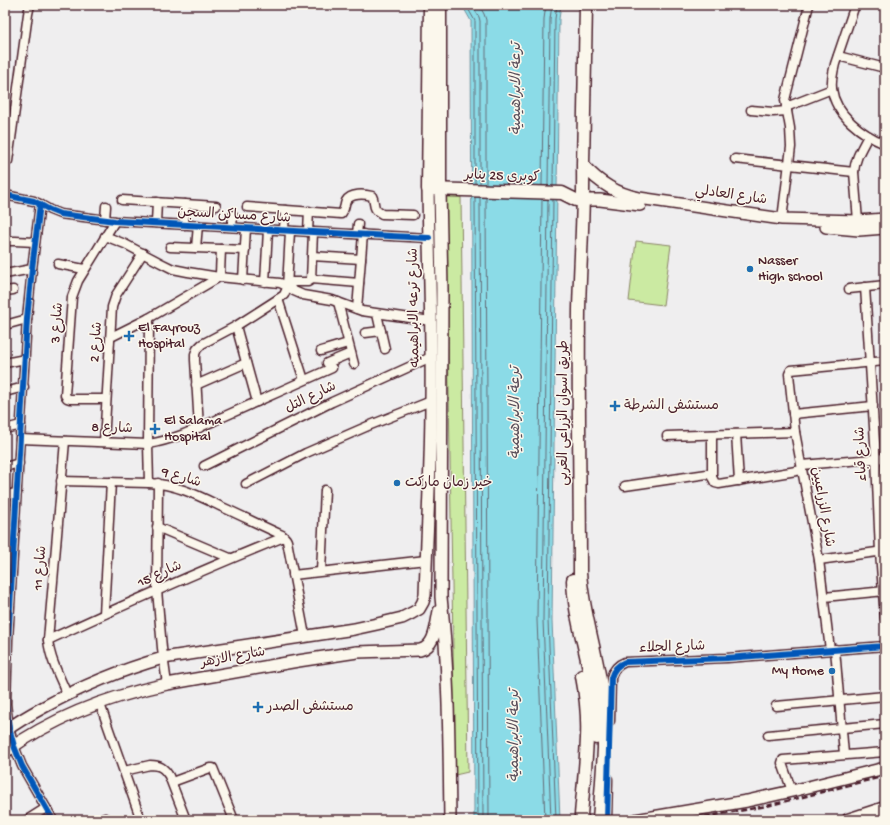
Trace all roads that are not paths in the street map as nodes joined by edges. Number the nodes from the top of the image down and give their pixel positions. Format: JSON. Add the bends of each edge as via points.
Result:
{"nodes":[{"id":1,"x":30,"y":5,"type":"edge"},
{"id":2,"x":430,"y":5,"type":"edge"},
{"id":3,"x":440,"y":5,"type":"edge"},
{"id":4,"x":580,"y":5,"type":"edge"},
{"id":5,"x":586,"y":5,"type":"edge"},
{"id":6,"x":808,"y":5,"type":"edge"},
{"id":7,"x":855,"y":5,"type":"edge"},
{"id":8,"x":838,"y":56,"type":"junction"},
{"id":9,"x":885,"y":68,"type":"edge"},
{"id":10,"x":832,"y":89,"type":"junction"},
{"id":11,"x":786,"y":109,"type":"junction"},
{"id":12,"x":751,"y":110,"type":"dead end"},
{"id":13,"x":868,"y":136,"type":"junction"},
{"id":14,"x":885,"y":144,"type":"edge"},
{"id":15,"x":735,"y":158,"type":"dead end"},
{"id":16,"x":8,"y":160,"type":"dead end"},
{"id":17,"x":789,"y":164,"type":"junction"},
{"id":18,"x":583,"y":165,"type":"junction"},
{"id":19,"x":854,"y":172,"type":"junction"},
{"id":20,"x":577,"y":185,"type":"junction"},
{"id":21,"x":434,"y":190,"type":"junction"},
{"id":22,"x":562,"y":194,"type":"junction"},
{"id":23,"x":5,"y":195,"type":"edge"},
{"id":24,"x":122,"y":200,"type":"dead end"},
{"id":25,"x":580,"y":200,"type":"junction"},
{"id":26,"x":157,"y":202,"type":"junction"},
{"id":27,"x":40,"y":204,"type":"junction"},
{"id":28,"x":185,"y":204,"type":"junction"},
{"id":29,"x":106,"y":206,"type":"dead end"},
{"id":30,"x":216,"y":206,"type":"dead end"},
{"id":31,"x":247,"y":207,"type":"dead end"},
{"id":32,"x":285,"y":210,"type":"junction"},
{"id":33,"x":309,"y":211,"type":"junction"},
{"id":34,"x":233,"y":215,"type":"dead end"},
{"id":35,"x":413,"y":215,"type":"dead end"},
{"id":36,"x":782,"y":219,"type":"junction"},
{"id":37,"x":885,"y":219,"type":"edge"},
{"id":38,"x":105,"y":220,"type":"junction"},
{"id":39,"x":115,"y":221,"type":"junction"},
{"id":40,"x":858,"y":222,"type":"junction"},
{"id":41,"x":156,"y":223,"type":"junction"},
{"id":42,"x":358,"y":224,"type":"dead end"},
{"id":43,"x":184,"y":225,"type":"junction"},
{"id":44,"x":198,"y":225,"type":"junction"},
{"id":45,"x":232,"y":228,"type":"junction"},
{"id":46,"x":246,"y":228,"type":"junction"},
{"id":47,"x":885,"y":228,"type":"edge"},
{"id":48,"x":268,"y":230,"type":"junction"},
{"id":49,"x":287,"y":231,"type":"junction"},
{"id":50,"x":310,"y":232,"type":"junction"},
{"id":51,"x":360,"y":234,"type":"junction"},
{"id":52,"x":105,"y":236,"type":"junction"},
{"id":53,"x":429,"y":238,"type":"junction"},
{"id":54,"x":5,"y":241,"type":"edge"},
{"id":55,"x":35,"y":242,"type":"junction"},
{"id":56,"x":170,"y":246,"type":"dead end"},
{"id":57,"x":196,"y":248,"type":"junction"},
{"id":58,"x":221,"y":249,"type":"junction"},
{"id":59,"x":245,"y":250,"type":"junction"},
{"id":60,"x":143,"y":253,"type":"junction"},
{"id":61,"x":312,"y":256,"type":"junction"},
{"id":62,"x":361,"y":259,"type":"junction"},
{"id":63,"x":58,"y":264,"type":"dead end"},
{"id":64,"x":578,"y":267,"type":"junction"},
{"id":65,"x":32,"y":269,"type":"junction"},
{"id":66,"x":84,"y":269,"type":"junction"},
{"id":67,"x":5,"y":274,"type":"edge"},
{"id":68,"x":219,"y":277,"type":"junction"},
{"id":69,"x":311,"y":279,"type":"junction"},
{"id":70,"x":243,"y":280,"type":"junction"},
{"id":71,"x":265,"y":282,"type":"junction"},
{"id":72,"x":359,"y":283,"type":"junction"},
{"id":73,"x":287,"y":284,"type":"junction"},
{"id":74,"x":885,"y":285,"type":"edge"},
{"id":75,"x":865,"y":287,"type":"junction"},
{"id":76,"x":436,"y":289,"type":"junction"},
{"id":77,"x":849,"y":289,"type":"dead end"},
{"id":78,"x":278,"y":299,"type":"junction"},
{"id":79,"x":338,"y":302,"type":"junction"},
{"id":80,"x":357,"y":309,"type":"junction"},
{"id":81,"x":377,"y":314,"type":"junction"},
{"id":82,"x":149,"y":318,"type":"junction"},
{"id":83,"x":27,"y":319,"type":"junction"},
{"id":84,"x":431,"y":321,"type":"junction"},
{"id":85,"x":5,"y":325,"type":"edge"},
{"id":86,"x":236,"y":326,"type":"junction"},
{"id":87,"x":381,"y":330,"type":"junction"},
{"id":88,"x":365,"y":333,"type":"dead end"},
{"id":89,"x":111,"y":337,"type":"junction"},
{"id":90,"x":348,"y":342,"type":"junction"},
{"id":91,"x":385,"y":349,"type":"dead end"},
{"id":92,"x":321,"y":351,"type":"dead end"},
{"id":93,"x":351,"y":353,"type":"junction"},
{"id":94,"x":431,"y":357,"type":"junction"},
{"id":95,"x":25,"y":359,"type":"junction"},
{"id":96,"x":885,"y":361,"type":"edge"},
{"id":97,"x":870,"y":362,"type":"junction"},
{"id":98,"x":5,"y":363,"type":"edge"},
{"id":99,"x":246,"y":363,"type":"junction"},
{"id":100,"x":354,"y":364,"type":"dead end"},
{"id":101,"x":304,"y":380,"type":"junction"},
{"id":102,"x":196,"y":385,"type":"junction"},
{"id":103,"x":24,"y":387,"type":"junction"},
{"id":104,"x":5,"y":392,"type":"edge"},
{"id":105,"x":106,"y":399,"type":"junction"},
{"id":106,"x":431,"y":401,"type":"junction"},
{"id":107,"x":257,"y":402,"type":"junction"},
{"id":108,"x":873,"y":406,"type":"junction"},
{"id":109,"x":793,"y":414,"type":"junction"},
{"id":110,"x":21,"y":425,"type":"junction"},
{"id":111,"x":199,"y":428,"type":"junction"},
{"id":112,"x":5,"y":429,"type":"edge"},
{"id":113,"x":796,"y":432,"type":"junction"},
{"id":114,"x":736,"y":434,"type":"junction"},
{"id":115,"x":712,"y":435,"type":"junction"},
{"id":116,"x":667,"y":436,"type":"dead end"},
{"id":117,"x":20,"y":439,"type":"junction"},
{"id":118,"x":64,"y":441,"type":"junction"},
{"id":119,"x":104,"y":442,"type":"junction"},
{"id":120,"x":148,"y":444,"type":"junction"},
{"id":121,"x":876,"y":458,"type":"junction"},
{"id":122,"x":885,"y":458,"type":"edge"},
{"id":123,"x":19,"y":463,"type":"junction"},
{"id":124,"x":204,"y":466,"type":"dead end"},
{"id":125,"x":5,"y":467,"type":"edge"},
{"id":126,"x":802,"y":468,"type":"junction"},
{"id":127,"x":712,"y":477,"type":"junction"},
{"id":128,"x":61,"y":481,"type":"junction"},
{"id":129,"x":740,"y":481,"type":"junction"},
{"id":130,"x":111,"y":482,"type":"junction"},
{"id":131,"x":149,"y":483,"type":"junction"},
{"id":132,"x":158,"y":483,"type":"junction"},
{"id":133,"x":246,"y":484,"type":"dead end"},
{"id":134,"x":625,"y":486,"type":"dead end"},
{"id":135,"x":325,"y":490,"type":"dead end"},
{"id":136,"x":17,"y":493,"type":"junction"},
{"id":137,"x":5,"y":495,"type":"edge"},
{"id":138,"x":157,"y":527,"type":"junction"},
{"id":139,"x":15,"y":530,"type":"junction"},
{"id":140,"x":5,"y":532,"type":"edge"},
{"id":141,"x":284,"y":537,"type":"junction"},
{"id":142,"x":882,"y":552,"type":"edge"},
{"id":143,"x":230,"y":558,"type":"junction"},
{"id":144,"x":9,"y":560,"type":"edge"},
{"id":145,"x":426,"y":560,"type":"junction"},
{"id":146,"x":819,"y":560,"type":"junction"},
{"id":147,"x":320,"y":571,"type":"junction"},
{"id":148,"x":293,"y":575,"type":"junction"},
{"id":149,"x":157,"y":590,"type":"junction"},
{"id":150,"x":884,"y":591,"type":"edge"},
{"id":151,"x":8,"y":597,"type":"edge"},
{"id":152,"x":441,"y":597,"type":"junction"},
{"id":153,"x":824,"y":597,"type":"junction"},
{"id":154,"x":419,"y":608,"type":"joint"},
{"id":155,"x":104,"y":614,"type":"junction"},
{"id":156,"x":885,"y":618,"type":"edge"},
{"id":157,"x":305,"y":636,"type":"junction"},
{"id":158,"x":48,"y":640,"type":"junction"},
{"id":159,"x":6,"y":641,"type":"edge"},
{"id":160,"x":885,"y":646,"type":"edge"},
{"id":161,"x":832,"y":650,"type":"junction"},
{"id":162,"x":163,"y":658,"type":"junction"},
{"id":163,"x":6,"y":674,"type":"edge"},
{"id":164,"x":167,"y":684,"type":"junction"},
{"id":165,"x":67,"y":694,"type":"junction"},
{"id":166,"x":885,"y":696,"type":"edge"},
{"id":167,"x":839,"y":700,"type":"junction"},
{"id":168,"x":100,"y":704,"type":"junction"},
{"id":169,"x":776,"y":706,"type":"dead end"},
{"id":170,"x":885,"y":724,"type":"edge"},
{"id":171,"x":7,"y":729,"type":"edge"},
{"id":172,"x":842,"y":729,"type":"junction"},
{"id":173,"x":768,"y":735,"type":"dead end"},
{"id":174,"x":9,"y":749,"type":"edge"},
{"id":175,"x":885,"y":752,"type":"edge"},
{"id":176,"x":844,"y":754,"type":"junction"},
{"id":177,"x":885,"y":768,"type":"edge"},
{"id":178,"x":124,"y":771,"type":"junction"},
{"id":179,"x":172,"y":782,"type":"junction"},
{"id":180,"x":792,"y":791,"type":"junction"},
{"id":181,"x":46,"y":808,"type":"junction"},
{"id":182,"x":885,"y":808,"type":"edge"},
{"id":183,"x":885,"y":818,"type":"edge"},
{"id":184,"x":595,"y":819,"type":"edge"},
{"id":185,"x":27,"y":820,"type":"edge"},
{"id":186,"x":53,"y":820,"type":"edge"},
{"id":187,"x":142,"y":820,"type":"edge"},
{"id":188,"x":186,"y":820,"type":"edge"},
{"id":189,"x":234,"y":820,"type":"edge"},
{"id":190,"x":450,"y":820,"type":"edge"},
{"id":191,"x":635,"y":820,"type":"edge"},
{"id":192,"x":848,"y":820,"type":"edge"},
{"id":193,"x":879,"y":820,"type":"edge"}],
"edges":[{"from":1,"to":16,"type":"street"},
{"from":2,"to":21,"type":"main road","name":"شارع ترعه الابراهيميه"},
{"from":3,"to":21,"type":"main road","name":"شارع ترعه الابراهيميه"},
{"from":4,"to":20,"type":"main road","name":"طريق اسوان الزراعى الغربى"},
{"from":5,"to":18,"type":"main road","name":"طريق اسوان الزراعى الغربى"},
{"from":6,"to":11,"type":"street","via":[[787,92]]},
{"from":7,"to":8,"type":"street"},
{"from":8,"to":9,"type":"street"},
{"from":8,"to":10,"type":"street","via":[[833,72]]},
{"from":10,"to":11,"type":"street"},
{"from":10,"to":13,"type":"street","via":[[839,107],[849,120]]},
{"from":11,"to":12,"type":"street","via":[[773,112]]},
{"from":11,"to":17,"type":"street","via":[[791,138]]},
{"from":13,"to":14,"type":"street"},
{"from":13,"to":19,"type":"street","via":[[855,161]]},
{"from":15,"to":17,"type":"street"},
{"from":17,"to":19,"type":"street"},
{"from":17,"to":36,"type":"street"},
{"from":18,"to":25,"type":"main road","name":"طريق اسوان الزراعى الغربى"},
{"from":18,"to":36,"type":"main road","name":"شارع العادلي","via":[[602,183],[630,196]]},
{"from":19,"to":40,"type":"street"},
{"from":20,"to":22,"type":"main road"},
{"from":20,"to":25,"type":"main road","name":"طريق اسوان الزراعى الغربى"},
{"from":21,"to":22,"type":"main road","name":"كوبرى 25 يناير"},
{"from":21,"to":53,"type":"main road","name":"شارع ترعه الابراهيميه"},
{"from":21,"to":76,"type":"main road","name":"شارع ترعه الابراهيميه"},
{"from":22,"to":25,"type":"main road","name":"كوبرى 25 يناير"},
{"from":23,"to":27,"type":"street","name":"شارع مساكن السجن"},
{"from":24,"to":26,"type":"street"},
{"from":25,"to":47,"type":"main road","name":"شارع العادلي","via":[[600,200],[837,228]]},
{"from":25,"to":64,"type":"main road","name":"طريق اسوان الزراعى الغربى"},
{"from":26,"to":28,"type":"street"},
{"from":26,"to":41,"type":"street"},
{"from":27,"to":38,"type":"street","name":"شارع مساكن السجن","via":[[60,214]]},
{"from":27,"to":55,"type":"street"},
{"from":28,"to":30,"type":"street"},
{"from":28,"to":43,"type":"street"},
{"from":29,"to":38,"type":"street"},
{"from":31,"to":32,"type":"street"},
{"from":32,"to":33,"type":"street"},
{"from":32,"to":49,"type":"street"},
{"from":33,"to":35,"type":"street","via":[[341,214],[349,198],[355,195],[370,195],[375,208],[382,214]]},
{"from":33,"to":50,"type":"street"},
{"from":34,"to":45,"type":"street"},
{"from":36,"to":40,"type":"main road","name":"شارع العادلي"},
{"from":37,"to":40,"type":"main road","name":"شارع العادلي"},
{"from":38,"to":39,"type":"street","name":"شارع مساكن السجن"},
{"from":39,"to":41,"type":"street","name":"شارع مساكن السجن"},
{"from":39,"to":52,"type":"street","name":"شارع 3"},
{"from":41,"to":43,"type":"street","name":"شارع مساكن السجن"},
{"from":42,"to":51,"type":"street"},
{"from":43,"to":44,"type":"street","name":"شارع مساكن السجن"},
{"from":44,"to":45,"type":"street","name":"شارع مساكن السجن"},
{"from":44,"to":57,"type":"street"},
{"from":45,"to":46,"type":"street","name":"شارع مساكن السجن"},
{"from":46,"to":48,"type":"street","name":"شارع مساكن السجن"},
{"from":46,"to":59,"type":"street"},
{"from":48,"to":49,"type":"street","name":"شارع مساكن السجن"},
{"from":48,"to":71,"type":"street"},
{"from":49,"to":50,"type":"street","name":"شارع مساكن السجن"},
{"from":49,"to":73,"type":"street"},
{"from":50,"to":51,"type":"street","name":"شارع مساكن السجن"},
{"from":50,"to":61,"type":"street"},
{"from":51,"to":53,"type":"street","name":"شارع مساكن السجن"},
{"from":51,"to":62,"type":"street"},
{"from":52,"to":60,"type":"street"},
{"from":52,"to":66,"type":"street","name":"شارع 3"},
{"from":53,"to":76,"type":"main road","name":"شارع ترعه الابراهيميه"},
{"from":54,"to":55,"type":"street"},
{"from":55,"to":65,"type":"street"},
{"from":56,"to":57,"type":"street"},
{"from":57,"to":58,"type":"street"},
{"from":58,"to":59,"type":"street"},
{"from":58,"to":68,"type":"street"},
{"from":59,"to":70,"type":"street"},
{"from":60,"to":68,"type":"street","via":[[173,269]]},
{"from":60,"to":89,"type":"street","name":"شارع 2","via":[[116,295],[112,307]]},
{"from":61,"to":62,"type":"street"},
{"from":61,"to":69,"type":"street"},
{"from":62,"to":72,"type":"street"},
{"from":63,"to":66,"type":"street"},
{"from":64,"to":184,"type":"main road","name":"طريق اسوان الزراعى الغربى","via":[[580,573],[604,706],[604,750]]},
{"from":64,"to":184,"type":"main road","name":"طريق اسوان الزراعى الغربى","via":[[573,581],[582,637],[577,651],[587,721],[581,815]]},
{"from":65,"to":67,"type":"street"},
{"from":65,"to":83,"type":"street"},
{"from":66,"to":105,"type":"street","name":"شارع 3","via":[[72,296],[65,395],[70,399]]},
{"from":68,"to":70,"type":"street"},
{"from":68,"to":82,"type":"street"},
{"from":69,"to":72,"type":"street"},
{"from":69,"to":73,"type":"street","via":[[308,282]]},
{"from":70,"to":71,"type":"street"},
{"from":71,"to":73,"type":"street"},
{"from":72,"to":80,"type":"street"},
{"from":73,"to":78,"type":"street","via":[[284,295]]},
{"from":73,"to":79,"type":"street","via":[[303,296]]},
{"from":74,"to":75,"type":"street"},
{"from":75,"to":77,"type":"street"},
{"from":75,"to":97,"type":"street","name":"شارع قباء"},
{"from":76,"to":84,"type":"main road","name":"شارع ترعه الابراهيميه"},
{"from":76,"to":152,"type":"main road","name":"شارع ترعه الابراهيميه"},
{"from":78,"to":86,"type":"street"},
{"from":78,"to":101,"type":"street"},
{"from":79,"to":80,"type":"street"},
{"from":79,"to":90,"type":"street"},
{"from":80,"to":81,"type":"street"},
{"from":81,"to":84,"type":"street"},
{"from":81,"to":87,"type":"street"},
{"from":82,"to":89,"type":"street"},
{"from":82,"to":120,"type":"street"},
{"from":83,"to":85,"type":"street"},
{"from":83,"to":95,"type":"street"},
{"from":84,"to":94,"type":"main road","name":"شارع ترعه الابراهيميه"},
{"from":86,"to":99,"type":"street"},
{"from":86,"to":102,"type":"street","via":[[197,349]]},
{"from":87,"to":88,"type":"street"},
{"from":87,"to":91,"type":"street"},
{"from":89,"to":105,"type":"street","name":"شارع 2"},
{"from":90,"to":92,"type":"street"},
{"from":90,"to":93,"type":"street"},
{"from":93,"to":100,"type":"street"},
{"from":93,"to":101,"type":"street","name":"شارع 8"},
{"from":94,"to":106,"type":"main road","name":"شارع ترعه الابراهيميه"},
{"from":94,"to":124,"type":"street","name":"شارع التل","via":[[332,402]]},
{"from":95,"to":98,"type":"street"},
{"from":95,"to":103,"type":"street"},
{"from":96,"to":97,"type":"street"},
{"from":97,"to":108,"type":"street","name":"شارع قباء"},
{"from":97,"to":109,"type":"street","name":"شارع الزراعيين","via":[[791,370],[789,374]]},
{"from":99,"to":102,"type":"street"},
{"from":99,"to":107,"type":"street"},
{"from":101,"to":107,"type":"street","name":"شارع 8"},
{"from":102,"to":111,"type":"street"},
{"from":103,"to":104,"type":"street"},
{"from":103,"to":110,"type":"street"},
{"from":105,"to":119,"type":"street","name":"شارع 2"},
{"from":106,"to":133,"type":"street","via":[[368,426]]},
{"from":106,"to":145,"type":"main road","name":"شارع ترعه الابراهيميه"},
{"from":107,"to":111,"type":"street","name":"شارع 8"},
{"from":108,"to":109,"type":"street"},
{"from":108,"to":121,"type":"street","name":"شارع قباء"},
{"from":109,"to":113,"type":"street","name":"شارع الزراعيين"},
{"from":110,"to":112,"type":"street"},
{"from":110,"to":117,"type":"street"},
{"from":111,"to":120,"type":"street","name":"شارع 8","via":[[172,439]]},
{"from":113,"to":114,"type":"street"},
{"from":113,"to":126,"type":"street","name":"شارع الزراعيين"},
{"from":114,"to":115,"type":"street"},
{"from":114,"to":129,"type":"street"},
{"from":115,"to":116,"type":"street"},
{"from":115,"to":127,"type":"street"},
{"from":117,"to":118,"type":"street","name":"شارع 8"},
{"from":117,"to":123,"type":"street"},
{"from":118,"to":119,"type":"street","name":"شارع 8"},
{"from":118,"to":128,"type":"street","name":"شارع 11"},
{"from":119,"to":120,"type":"street","name":"شارع 8"},
{"from":120,"to":131,"type":"street"},
{"from":121,"to":122,"type":"street"},
{"from":121,"to":126,"type":"street"},
{"from":121,"to":142,"type":"street","name":"شارع قباء"},
{"from":123,"to":125,"type":"street"},
{"from":123,"to":136,"type":"street"},
{"from":126,"to":129,"type":"street"},
{"from":126,"to":146,"type":"street","name":"شارع الزراعيين"},
{"from":127,"to":129,"type":"street","via":[[717,484]]},
{"from":127,"to":134,"type":"street","via":[[707,474]]},
{"from":128,"to":130,"type":"street","name":"شارع 9"},
{"from":128,"to":158,"type":"street","name":"شارع 11"},
{"from":130,"to":131,"type":"street","name":"شارع 9"},
{"from":130,"to":155,"type":"street"},
{"from":131,"to":132,"type":"street","name":"شارع 9"},
{"from":132,"to":138,"type":"street"},
{"from":132,"to":141,"type":"street","name":"شارع 9","via":[[196,495]]},
{"from":135,"to":147,"type":"street"},
{"from":136,"to":137,"type":"street"},
{"from":136,"to":139,"type":"street"},
{"from":138,"to":143,"type":"street"},
{"from":138,"to":149,"type":"street"},
{"from":139,"to":140,"type":"street"},
{"from":139,"to":144,"type":"street"},
{"from":141,"to":143,"type":"street","name":"شارع 15"},
{"from":141,"to":148,"type":"street"},
{"from":142,"to":146,"type":"street"},
{"from":142,"to":150,"type":"street","name":"شارع قباء"},
{"from":143,"to":149,"type":"street","name":"شارع 15"},
{"from":144,"to":151,"type":"street"},
{"from":145,"to":147,"type":"street"},
{"from":145,"to":154,"type":"main road","name":"شارع ترعه الابراهيميه","via":[[425,595]]},
{"from":146,"to":153,"type":"street","name":"شارع الزراعيين"},
{"from":147,"to":148,"type":"street"},
{"from":148,"to":157,"type":"street"},
{"from":149,"to":155,"type":"street","name":"شارع 15"},
{"from":149,"to":162,"type":"street"},
{"from":150,"to":153,"type":"street"},
{"from":150,"to":156,"type":"street","name":"شارع قباء"},
{"from":151,"to":159,"type":"street"},
{"from":152,"to":164,"type":"main road","name":"شارع الازهر","via":[[432,640],[424,649],[358,652]]},
{"from":152,"to":190,"type":"main road","via":[[448,681]]},
{"from":153,"to":161,"type":"street","name":"شارع الزراعيين"},
{"from":154,"to":157,"type":"main road","name":"شارع الازهر","via":[[402,618],[354,629]]},
{"from":155,"to":158,"type":"street","name":"شارع 15"},
{"from":157,"to":162,"type":"main road","name":"شارع الازهر"},
{"from":158,"to":165,"type":"street","name":"شارع 11","via":[[55,668]]},
{"from":159,"to":163,"type":"street"},
{"from":160,"to":161,"type":"street","name":"شارع الجلاء"},
{"from":161,"to":167,"type":"street","name":"شارع الزراعيين"},
{"from":161,"to":184,"type":"street","name":"شارع الجلاء","via":[[620,664],[615,668],[611,678]]},
{"from":162,"to":164,"type":"street"},
{"from":162,"to":165,"type":"main road","name":"شارع الازهر","via":[[138,665]]},
{"from":163,"to":171,"type":"street"},
{"from":164,"to":168,"type":"main road","name":"شارع الازهر","via":[[126,694]]},
{"from":165,"to":171,"type":"main road","name":"شارع الازهر"},
{"from":166,"to":167,"type":"street"},
{"from":167,"to":169,"type":"street"},
{"from":167,"to":172,"type":"street","name":"شارع الزراعيين"},
{"from":168,"to":174,"type":"main road","name":"شارع الازهر","via":[[56,722]]},
{"from":168,"to":178,"type":"street"},
{"from":170,"to":172,"type":"street"},
{"from":171,"to":174,"type":"street"},
{"from":172,"to":173,"type":"street"},
{"from":172,"to":176,"type":"street","name":"شارع الزراعيين"},
{"from":174,"to":181,"type":"street"},
{"from":175,"to":176,"type":"street"},
{"from":176,"to":180,"type":"street","via":[[783,760]]},
{"from":177,"to":180,"type":"main road"},
{"from":178,"to":179,"type":"street","via":[[155,765],[166,770]]},
{"from":178,"to":187,"type":"street"},
{"from":179,"to":188,"type":"street"},
{"from":179,"to":189,"type":"street","via":[[213,768]]},
{"from":180,"to":191,"type":"main road"},
{"from":181,"to":185,"type":"street"},
{"from":181,"to":186,"type":"street"},
{"from":182,"to":192,"type":"main road"},
{"from":183,"to":193,"type":"main road"}]}
